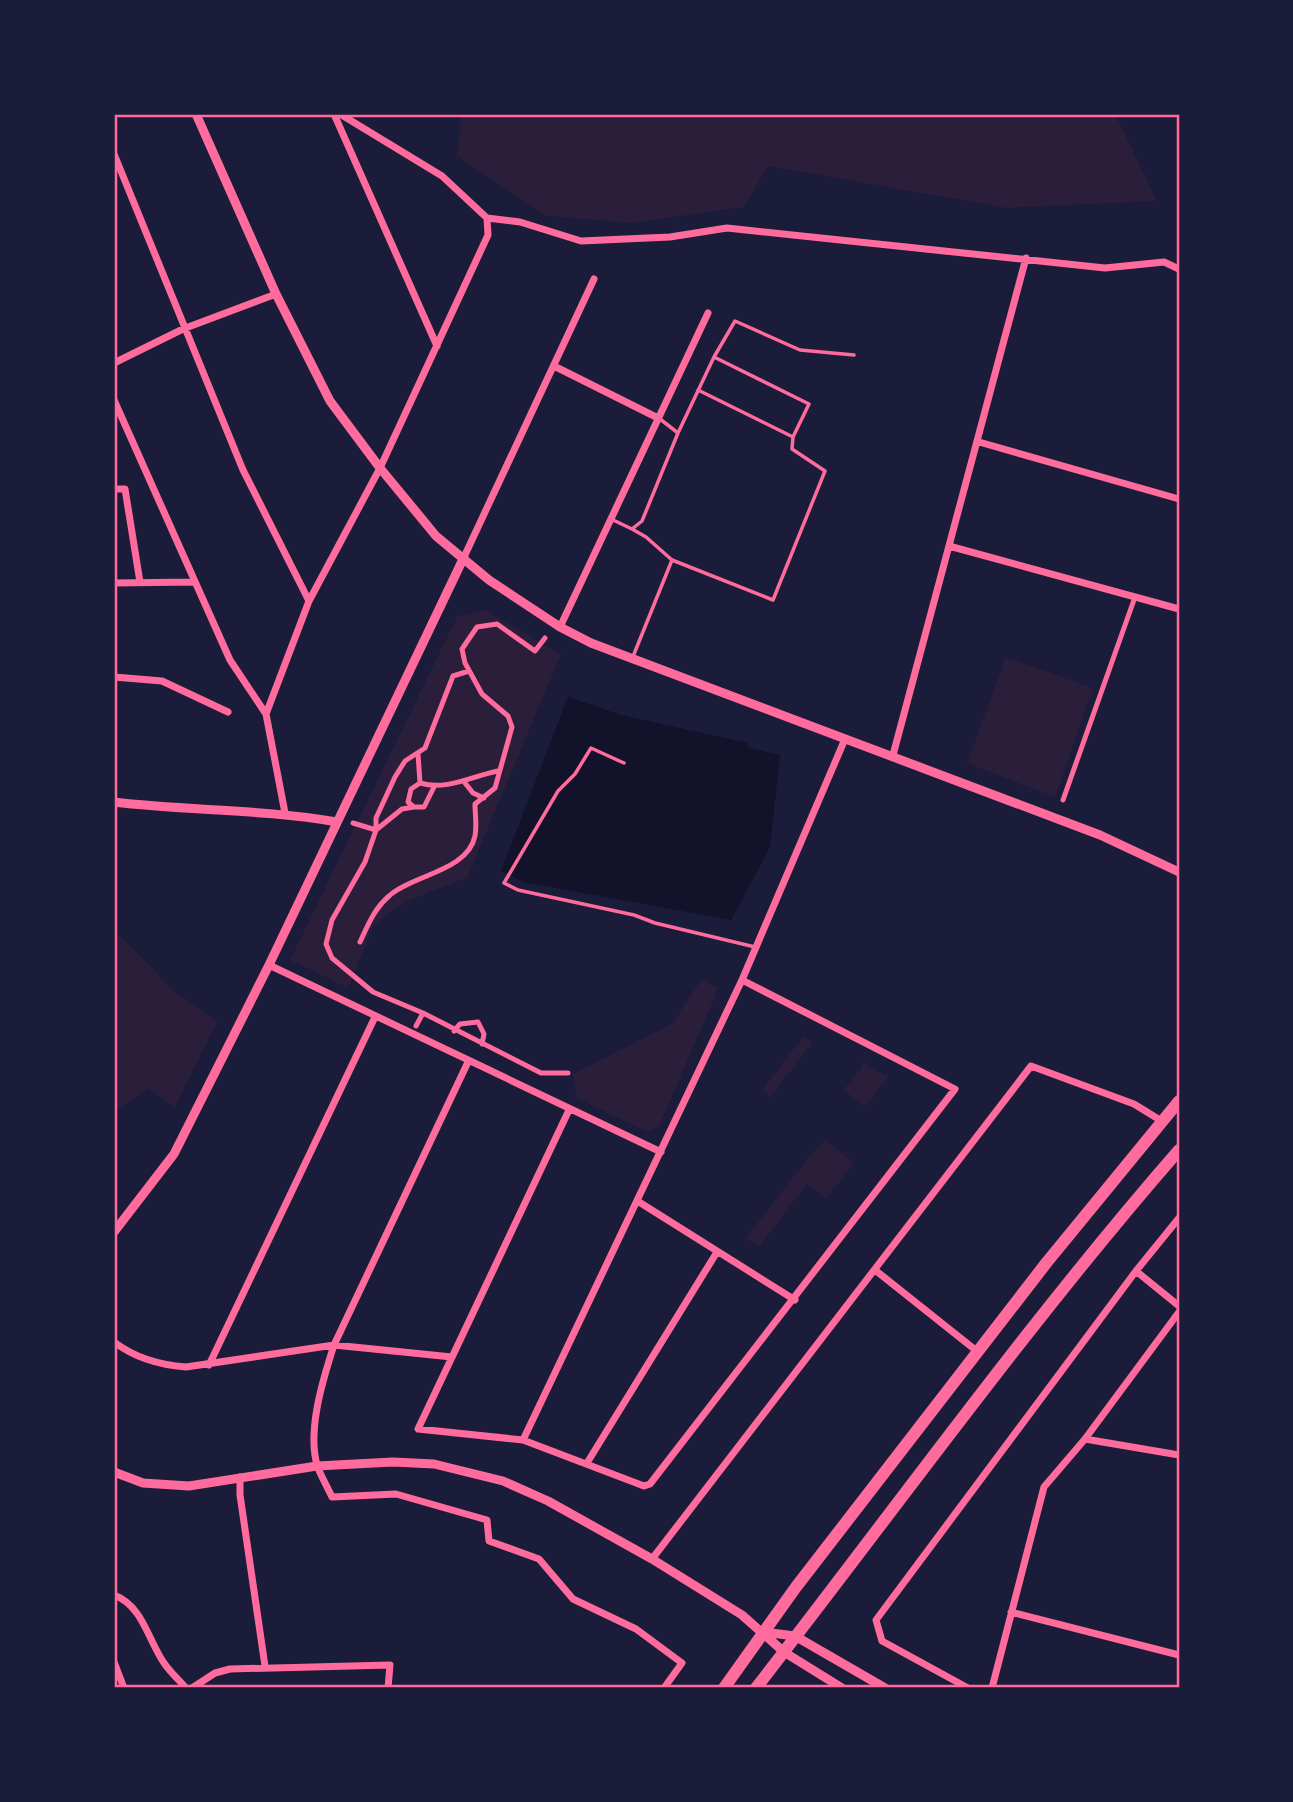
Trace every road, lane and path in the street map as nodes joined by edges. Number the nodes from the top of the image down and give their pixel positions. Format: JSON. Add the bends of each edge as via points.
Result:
{"nodes":[{"id":1,"x":196,"y":114,"type":"edge"},
{"id":2,"x":334,"y":114,"type":"edge"},
{"id":3,"x":340,"y":114,"type":"edge"},
{"id":4,"x":114,"y":155,"type":"edge"},
{"id":5,"x":486,"y":218,"type":"junction"},
{"id":6,"x":1026,"y":258,"type":"junction"},
{"id":7,"x":1179,"y":269,"type":"edge"},
{"id":8,"x":594,"y":279,"type":"dead end"},
{"id":9,"x":276,"y":294,"type":"junction"},
{"id":10,"x":708,"y":313,"type":"dead end"},
{"id":11,"x":183,"y":329,"type":"junction"},
{"id":12,"x":438,"y":346,"type":"junction"},
{"id":13,"x":853,"y":355,"type":"dead end"},
{"id":14,"x":714,"y":357,"type":"junction"},
{"id":15,"x":114,"y":363,"type":"edge"},
{"id":16,"x":554,"y":366,"type":"junction"},
{"id":17,"x":698,"y":390,"type":"junction"},
{"id":18,"x":114,"y":400,"type":"edge"},
{"id":19,"x":658,"y":418,"type":"junction"},
{"id":20,"x":678,"y":433,"type":"junction"},
{"id":21,"x":793,"y":437,"type":"junction"},
{"id":22,"x":979,"y":442,"type":"junction"},
{"id":23,"x":380,"y":468,"type":"junction"},
{"id":24,"x":114,"y":489,"type":"edge"},
{"id":25,"x":1179,"y":499,"type":"edge"},
{"id":26,"x":609,"y":518,"type":"junction"},
{"id":27,"x":632,"y":529,"type":"junction"},
{"id":28,"x":949,"y":546,"type":"junction"},
{"id":29,"x":464,"y":557,"type":"junction"},
{"id":30,"x":672,"y":560,"type":"junction"},
{"id":31,"x":140,"y":582,"type":"junction"},
{"id":32,"x":194,"y":582,"type":"junction"},
{"id":33,"x":114,"y":583,"type":"edge"},
{"id":34,"x":1135,"y":597,"type":"junction"},
{"id":35,"x":309,"y":601,"type":"junction"},
{"id":36,"x":1179,"y":609,"type":"edge"},
{"id":37,"x":560,"y":627,"type":"junction"},
{"id":38,"x":545,"y":638,"type":"dead end"},
{"id":39,"x":632,"y":660,"type":"junction"},
{"id":40,"x":469,"y":671,"type":"junction"},
{"id":41,"x":114,"y":677,"type":"edge"},
{"id":42,"x":228,"y":712,"type":"dead end"},
{"id":43,"x":266,"y":714,"type":"junction"},
{"id":44,"x":845,"y":739,"type":"junction"},
{"id":45,"x":418,"y":754,"type":"junction"},
{"id":46,"x":893,"y":755,"type":"junction"},
{"id":47,"x":624,"y":762,"type":"dead end"},
{"id":48,"x":498,"y":771,"type":"junction"},
{"id":49,"x":421,"y":783,"type":"junction"},
{"id":50,"x":465,"y":783,"type":"junction"},
{"id":51,"x":434,"y":787,"type":"junction"},
{"id":52,"x":484,"y":798,"type":"junction"},
{"id":53,"x":1063,"y":800,"type":"dead end"},
{"id":54,"x":114,"y":802,"type":"edge"},
{"id":55,"x":414,"y":807,"type":"junction"},
{"id":56,"x":285,"y":813,"type":"junction"},
{"id":57,"x":337,"y":822,"type":"junction"},
{"id":58,"x":353,"y":823,"type":"dead end"},
{"id":59,"x":376,"y":830,"type":"junction"},
{"id":60,"x":1179,"y":872,"type":"edge"},
{"id":61,"x":360,"y":942,"type":"dead end"},
{"id":62,"x":757,"y":947,"type":"junction"},
{"id":63,"x":269,"y":965,"type":"junction"},
{"id":64,"x":743,"y":980,"type":"junction"},
{"id":65,"x":423,"y":1013,"type":"junction"},
{"id":66,"x":374,"y":1017,"type":"junction"},
{"id":67,"x":416,"y":1026,"type":"dead end"},
{"id":68,"x":454,"y":1031,"type":"junction"},
{"id":69,"x":482,"y":1044,"type":"junction"},
{"id":70,"x":468,"y":1062,"type":"junction"},
{"id":71,"x":568,"y":1073,"type":"dead end"},
{"id":72,"x":1179,"y":1101,"type":"edge"},
{"id":73,"x":569,"y":1110,"type":"junction"},
{"id":74,"x":1160,"y":1120,"type":"junction"},
{"id":75,"x":1179,"y":1150,"type":"edge"},
{"id":76,"x":661,"y":1152,"type":"junction"},
{"id":77,"x":639,"y":1202,"type":"junction"},
{"id":78,"x":1179,"y":1218,"type":"edge"},
{"id":79,"x":114,"y":1232,"type":"edge"},
{"id":80,"x":717,"y":1252,"type":"junction"},
{"id":81,"x":875,"y":1270,"type":"junction"},
{"id":82,"x":1136,"y":1271,"type":"junction"},
{"id":83,"x":795,"y":1300,"type":"junction"},
{"id":84,"x":1179,"y":1306,"type":"edge"},
{"id":85,"x":1179,"y":1312,"type":"edge"},
{"id":86,"x":114,"y":1342,"type":"edge"},
{"id":87,"x":334,"y":1345,"type":"junction"},
{"id":88,"x":978,"y":1352,"type":"junction"},
{"id":89,"x":452,"y":1357,"type":"junction"},
{"id":90,"x":209,"y":1365,"type":"junction"},
{"id":91,"x":1085,"y":1439,"type":"junction"},
{"id":92,"x":523,"y":1440,"type":"junction"},
{"id":93,"x":1179,"y":1455,"type":"edge"},
{"id":94,"x":587,"y":1463,"type":"junction"},
{"id":95,"x":317,"y":1466,"type":"junction"},
{"id":96,"x":114,"y":1472,"type":"edge"},
{"id":97,"x":240,"y":1478,"type":"junction"},
{"id":98,"x":652,"y":1559,"type":"junction"},
{"id":99,"x":114,"y":1595,"type":"edge"},
{"id":100,"x":1012,"y":1612,"type":"junction"},
{"id":101,"x":763,"y":1632,"type":"junction"},
{"id":102,"x":795,"y":1636,"type":"junction"},
{"id":103,"x":784,"y":1652,"type":"junction"},
{"id":104,"x":1179,"y":1655,"type":"edge"},
{"id":105,"x":114,"y":1662,"type":"edge"},
{"id":106,"x":265,"y":1666,"type":"junction"},
{"id":107,"x":124,"y":1688,"type":"edge"},
{"id":108,"x":186,"y":1688,"type":"edge"},
{"id":109,"x":192,"y":1688,"type":"edge"},
{"id":110,"x":388,"y":1688,"type":"edge"},
{"id":111,"x":664,"y":1688,"type":"edge"},
{"id":112,"x":724,"y":1688,"type":"edge"},
{"id":113,"x":756,"y":1688,"type":"edge"},
{"id":114,"x":842,"y":1688,"type":"edge"},
{"id":115,"x":885,"y":1688,"type":"edge"},
{"id":116,"x":968,"y":1688,"type":"edge"},
{"id":117,"x":992,"y":1688,"type":"edge"}],
"edges":[{"from":1,"to":9,"type":"street"},
{"from":2,"to":12,"type":"street"},
{"from":3,"to":5,"type":"street","via":[[442,176]]},
{"from":4,"to":11,"type":"street"},
{"from":5,"to":6,"type":"street","via":[[520,222],[581,241],[670,237],[727,228]]},
{"from":5,"to":12,"type":"street","via":[[488,235]]},
{"from":6,"to":7,"type":"street","via":[[1105,268],[1164,261]]},
{"from":6,"to":22,"type":"street"},
{"from":8,"to":16,"type":"street"},
{"from":9,"to":11,"type":"street"},
{"from":9,"to":23,"type":"street","via":[[330,401]]},
{"from":10,"to":19,"type":"street"},
{"from":11,"to":15,"type":"street"},
{"from":11,"to":35,"type":"street","via":[[243,470]]},
{"from":12,"to":23,"type":"street"},
{"from":13,"to":14,"type":"lane","via":[[800,350],[736,321]]},
{"from":14,"to":17,"type":"lane"},
{"from":14,"to":21,"type":"lane","via":[[809,404]]},
{"from":16,"to":19,"type":"street"},
{"from":16,"to":29,"type":"street"},
{"from":17,"to":20,"type":"lane"},
{"from":17,"to":21,"type":"lane"},
{"from":18,"to":32,"type":"street"},
{"from":19,"to":20,"type":"lane"},
{"from":19,"to":26,"type":"street"},
{"from":20,"to":27,"type":"lane","via":[[642,521]]},
{"from":21,"to":30,"type":"lane","via":[[792,449],[825,471],[773,600]]},
{"from":22,"to":25,"type":"street"},
{"from":22,"to":28,"type":"street"},
{"from":23,"to":29,"type":"street","via":[[430,530]]},
{"from":23,"to":35,"type":"street"},
{"from":24,"to":31,"type":"street","via":[[125,489]]},
{"from":26,"to":27,"type":"lane"},
{"from":26,"to":37,"type":"street"},
{"from":27,"to":30,"type":"lane"},
{"from":28,"to":34,"type":"street"},
{"from":28,"to":46,"type":"street"},
{"from":29,"to":37,"type":"street","via":[[489,580]]},
{"from":29,"to":57,"type":"street"},
{"from":30,"to":39,"type":"lane"},
{"from":31,"to":32,"type":"street"},
{"from":31,"to":33,"type":"street"},
{"from":32,"to":43,"type":"street","via":[[230,660]]},
{"from":34,"to":36,"type":"street"},
{"from":34,"to":53,"type":"street"},
{"from":35,"to":43,"type":"street"},
{"from":37,"to":39,"type":"street"},
{"from":38,"to":40,"type":"street","via":[[535,651],[497,624],[477,627],[462,649]]},
{"from":39,"to":44,"type":"street"},
{"from":40,"to":45,"type":"street","via":[[453,676],[431,736]]},
{"from":40,"to":48,"type":"street","via":[[482,694],[508,716],[512,727]]},
{"from":41,"to":42,"type":"street","via":[[162,681]]},
{"from":43,"to":56,"type":"street"},
{"from":44,"to":46,"type":"street"},
{"from":44,"to":62,"type":"street"},
{"from":45,"to":49,"type":"street"},
{"from":45,"to":59,"type":"street","via":[[405,761],[395,777],[376,818]]},
{"from":46,"to":60,"type":"street","via":[[1100,835]]},
{"from":47,"to":62,"type":"lane","via":[[591,748],[558,791],[504,883]]},
{"from":48,"to":50,"type":"street","via":[[475,775]]},
{"from":48,"to":52,"type":"street","via":[[495,788]]},
{"from":49,"to":51,"type":"street"},
{"from":49,"to":55,"type":"street","via":[[411,789],[408,802]]},
{"from":50,"to":51,"type":"street"},
{"from":50,"to":52,"type":"street"},
{"from":51,"to":55,"type":"street","via":[[424,807]]},
{"from":52,"to":61,"type":"street","via":[[475,804],[475,836],[460,859],[390,895],[373,913]]},
{"from":54,"to":56,"type":"street","via":[[175,810]]},
{"from":55,"to":59,"type":"street","via":[[402,809]]},
{"from":56,"to":57,"type":"street"},
{"from":57,"to":63,"type":"street"},
{"from":58,"to":59,"type":"street"},
{"from":59,"to":65,"type":"street","via":[[365,862],[332,920],[326,944],[332,958],[373,992]]},
{"from":62,"to":64,"type":"street"},
{"from":63,"to":66,"type":"street"},
{"from":63,"to":79,"type":"street","via":[[174,1154]]},
{"from":64,"to":76,"type":"street"},
{"from":64,"to":83,"type":"street","via":[[955,1089]]},
{"from":65,"to":67,"type":"street"},
{"from":65,"to":68,"type":"street"},
{"from":66,"to":70,"type":"street"},
{"from":66,"to":90,"type":"street"},
{"from":68,"to":69,"type":"street"},
{"from":68,"to":69,"type":"street","via":[[460,1024],[478,1022],[484,1034]]},
{"from":69,"to":71,"type":"street","via":[[541,1073]]},
{"from":70,"to":73,"type":"street"},
{"from":70,"to":87,"type":"street"},
{"from":72,"to":74,"type":"highway"},
{"from":73,"to":76,"type":"street"},
{"from":73,"to":89,"type":"street"},
{"from":74,"to":81,"type":"street","via":[[1134,1104],[1031,1066]]},
{"from":74,"to":88,"type":"highway"},
{"from":75,"to":102,"type":"highway","via":[[1002,1367]]},
{"from":76,"to":77,"type":"street"},
{"from":77,"to":80,"type":"street"},
{"from":77,"to":92,"type":"street"},
{"from":78,"to":82,"type":"street"},
{"from":80,"to":83,"type":"street"},
{"from":80,"to":94,"type":"street"},
{"from":81,"to":88,"type":"street"},
{"from":81,"to":98,"type":"street"},
{"from":82,"to":84,"type":"street"},
{"from":82,"to":116,"type":"street","via":[[876,1620],[881,1641]]},
{"from":83,"to":94,"type":"street","via":[[650,1484],[644,1486]]},
{"from":85,"to":91,"type":"street"},
{"from":86,"to":90,"type":"street","via":[[163,1365]]},
{"from":87,"to":89,"type":"street"},
{"from":87,"to":90,"type":"street"},
{"from":87,"to":95,"type":"street","via":[[319,1392]]},
{"from":88,"to":101,"type":"highway"},
{"from":89,"to":92,"type":"street","via":[[418,1429]]},
{"from":91,"to":93,"type":"street"},
{"from":91,"to":100,"type":"street","via":[[1044,1487]]},
{"from":92,"to":94,"type":"street"},
{"from":95,"to":97,"type":"street"},
{"from":95,"to":98,"type":"street","via":[[434,1464],[503,1481]]},
{"from":95,"to":111,"type":"street","via":[[332,1497],[396,1494],[487,1520],[489,1541],[539,1559],[573,1599],[636,1629],[682,1663]]},
{"from":96,"to":97,"type":"street","via":[[143,1483],[189,1486]]},
{"from":97,"to":106,"type":"street"},
{"from":98,"to":101,"type":"street"},
{"from":99,"to":108,"type":"street","via":[[127,1600],[163,1662]]},
{"from":100,"to":104,"type":"street"},
{"from":100,"to":117,"type":"street"},
{"from":101,"to":102,"type":"street"},
{"from":101,"to":103,"type":"street"},
{"from":101,"to":112,"type":"highway"},
{"from":102,"to":103,"type":"highway"},
{"from":102,"to":115,"type":"street"},
{"from":103,"to":113,"type":"highway"},
{"from":103,"to":114,"type":"street"},
{"from":105,"to":107,"type":"street"},
{"from":106,"to":109,"type":"street","via":[[215,1673]]},
{"from":106,"to":110,"type":"street","via":[[390,1665]]}]}
